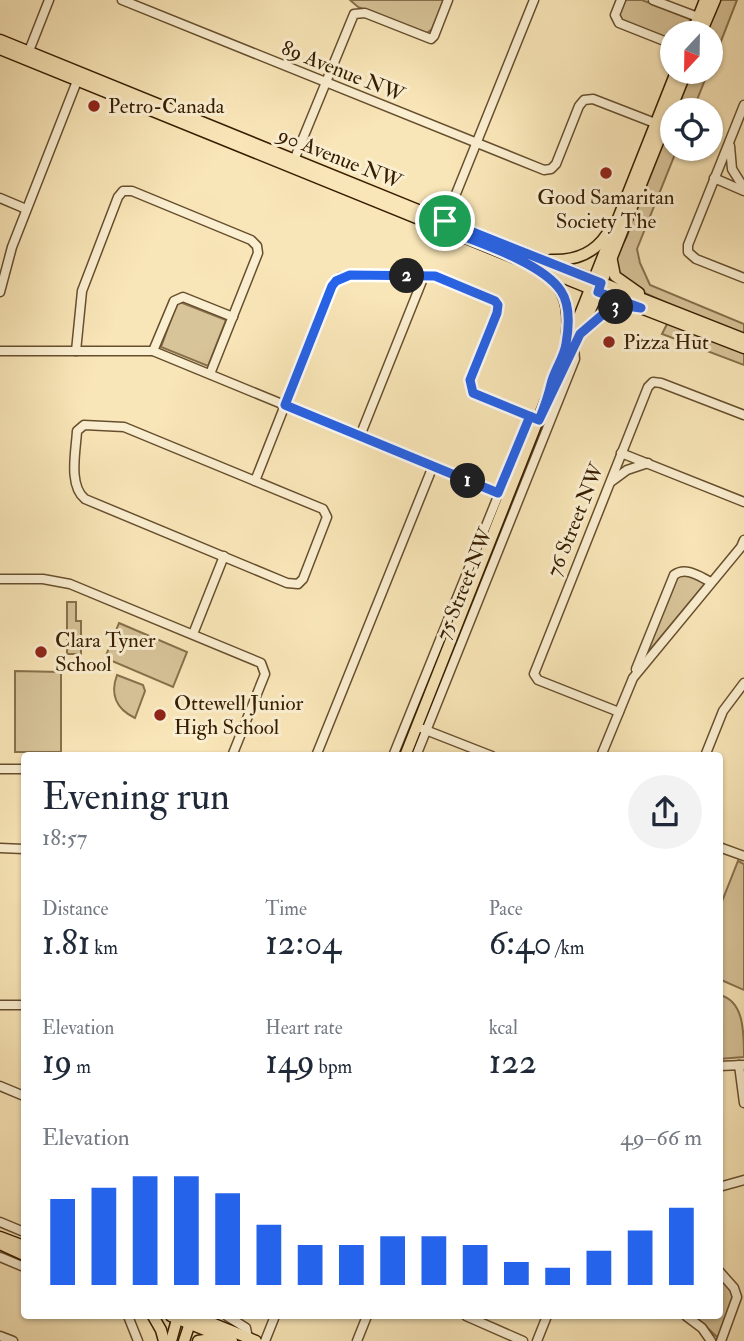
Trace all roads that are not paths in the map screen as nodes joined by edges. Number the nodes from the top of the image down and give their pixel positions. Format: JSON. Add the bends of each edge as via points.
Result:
{"nodes":[{"id":1,"x":49,"y":0,"type":"edge"},
{"id":2,"x":122,"y":0,"type":"edge"},
{"id":3,"x":448,"y":0,"type":"edge"},
{"id":4,"x":534,"y":0,"type":"edge"},
{"id":5,"x":621,"y":0,"type":"edge"},
{"id":6,"x":653,"y":0,"type":"edge"},
{"id":7,"x":705,"y":0,"type":"edge"},
{"id":8,"x":715,"y":0,"type":"edge"},
{"id":9,"x":702,"y":19,"type":"junction"},
{"id":10,"x":660,"y":39,"type":"edge"},
{"id":11,"x":0,"y":40,"type":"edge"},
{"id":12,"x":0,"y":49,"type":"edge"},
{"id":13,"x":27,"y":56,"type":"junction"},
{"id":14,"x":79,"y":77,"type":"junction"},
{"id":15,"x":325,"y":82,"type":"junction"},
{"id":16,"x":744,"y":105,"type":"edge"},
{"id":17,"x":660,"y":125,"type":"junction"},
{"id":18,"x":730,"y":139,"type":"junction"},
{"id":19,"x":476,"y":143,"type":"junction"},
{"id":20,"x":293,"y":164,"type":"junction"},
{"id":21,"x":714,"y":178,"type":"junction"},
{"id":22,"x":744,"y":189,"type":"edge"},
{"id":23,"x":0,"y":198,"type":"edge"},
{"id":24,"x":26,"y":209,"type":"junction"},
{"id":25,"x":617,"y":219,"type":"junction"},
{"id":26,"x":444,"y":225,"type":"junction"},
{"id":27,"x":612,"y":255,"type":"junction"},
{"id":28,"x":517,"y":259,"type":"junction"},
{"id":29,"x":542,"y":260,"type":"junction"},
{"id":30,"x":424,"y":276,"type":"junction"},
{"id":31,"x":744,"y":278,"type":"edge"},
{"id":32,"x":595,"y":286,"type":"junction"},
{"id":33,"x":0,"y":292,"type":"edge"},
{"id":34,"x":653,"y":304,"type":"junction"},
{"id":35,"x":641,"y":308,"type":"junction"},
{"id":36,"x":233,"y":317,"type":"junction"},
{"id":37,"x":580,"y":334,"type":"junction"},
{"id":38,"x":744,"y":340,"type":"edge"},
{"id":39,"x":570,"y":347,"type":"junction"},
{"id":40,"x":744,"y":348,"type":"edge"},
{"id":41,"x":0,"y":351,"type":"edge"},
{"id":42,"x":76,"y":351,"type":"junction"},
{"id":43,"x":153,"y":351,"type":"junction"},
{"id":44,"x":210,"y":374,"type":"junction"},
{"id":45,"x":285,"y":405,"type":"junction"},
{"id":46,"x":744,"y":415,"type":"edge"},
{"id":47,"x":534,"y":418,"type":"junction"},
{"id":48,"x":360,"y":436,"type":"junction"},
{"id":49,"x":621,"y":453,"type":"junction"},
{"id":50,"x":648,"y":463,"type":"junction"},
{"id":51,"x":433,"y":466,"type":"junction"},
{"id":52,"x":254,"y":481,"type":"junction"},
{"id":53,"x":609,"y":483,"type":"junction"},
{"id":54,"x":503,"y":495,"type":"junction"},
{"id":55,"x":744,"y":502,"type":"edge"},
{"id":56,"x":744,"y":540,"type":"edge"},
{"id":57,"x":224,"y":556,"type":"junction"},
{"id":58,"x":0,"y":579,"type":"edge"},
{"id":59,"x":711,"y":582,"type":"junction"},
{"id":60,"x":193,"y":634,"type":"junction"},
{"id":61,"x":633,"y":678,"type":"junction"},
{"id":62,"x":744,"y":682,"type":"edge"},
{"id":63,"x":619,"y":712,"type":"junction"},
{"id":64,"x":422,"y":728,"type":"junction"},
{"id":65,"x":234,"y":752,"type":"edge"},
{"id":66,"x":318,"y":752,"type":"edge"},
{"id":67,"x":395,"y":752,"type":"edge"},
{"id":68,"x":407,"y":752,"type":"edge"},
{"id":69,"x":417,"y":752,"type":"edge"},
{"id":70,"x":482,"y":752,"type":"edge"},
{"id":71,"x":603,"y":752,"type":"edge"},
{"id":72,"x":707,"y":752,"type":"edge"},
{"id":73,"x":0,"y":769,"type":"edge"},
{"id":74,"x":21,"y":769,"type":"edge"},
{"id":75,"x":0,"y":848,"type":"edge"},
{"id":76,"x":723,"y":848,"type":"edge"},
{"id":77,"x":21,"y":849,"type":"edge"},
{"id":78,"x":744,"y":856,"type":"edge"},
{"id":79,"x":0,"y":1004,"type":"edge"},
{"id":80,"x":21,"y":1005,"type":"edge"},
{"id":81,"x":742,"y":1065,"type":"edge"},
{"id":82,"x":723,"y":1066,"type":"edge"},
{"id":83,"x":0,"y":1086,"type":"edge"},
{"id":84,"x":21,"y":1095,"type":"edge"},
{"id":85,"x":744,"y":1103,"type":"edge"},
{"id":86,"x":744,"y":1180,"type":"edge"},
{"id":87,"x":723,"y":1186,"type":"edge"},
{"id":88,"x":0,"y":1222,"type":"edge"},
{"id":89,"x":21,"y":1231,"type":"edge"},
{"id":90,"x":0,"y":1237,"type":"edge"},
{"id":91,"x":0,"y":1244,"type":"edge"},
{"id":92,"x":21,"y":1245,"type":"edge"},
{"id":93,"x":21,"y":1254,"type":"edge"},
{"id":94,"x":0,"y":1256,"type":"edge"},
{"id":95,"x":21,"y":1266,"type":"edge"},
{"id":96,"x":723,"y":1275,"type":"edge"},
{"id":97,"x":129,"y":1319,"type":"edge"},
{"id":98,"x":155,"y":1319,"type":"edge"},
{"id":99,"x":183,"y":1319,"type":"edge"},
{"id":100,"x":184,"y":1319,"type":"edge"},
{"id":101,"x":186,"y":1319,"type":"edge"},
{"id":102,"x":215,"y":1319,"type":"edge"},
{"id":103,"x":232,"y":1319,"type":"edge"},
{"id":104,"x":273,"y":1319,"type":"edge"},
{"id":105,"x":366,"y":1319,"type":"edge"},
{"id":106,"x":473,"y":1319,"type":"edge"},
{"id":107,"x":546,"y":1319,"type":"edge"},
{"id":108,"x":690,"y":1319,"type":"edge"},
{"id":109,"x":0,"y":1336,"type":"edge"},
{"id":110,"x":229,"y":1336,"type":"edge"},
{"id":111,"x":259,"y":1339,"type":"edge"},
{"id":112,"x":13,"y":1341,"type":"edge"},
{"id":113,"x":138,"y":1341,"type":"edge"},
{"id":114,"x":164,"y":1341,"type":"edge"},
{"id":115,"x":171,"y":1341,"type":"edge"},
{"id":116,"x":184,"y":1341,"type":"edge"},
{"id":117,"x":198,"y":1341,"type":"edge"},
{"id":118,"x":276,"y":1341,"type":"edge"},
{"id":119,"x":357,"y":1341,"type":"edge"},
{"id":120,"x":523,"y":1341,"type":"edge"},
{"id":121,"x":537,"y":1341,"type":"edge"},
{"id":122,"x":711,"y":1341,"type":"edge"},
{"id":123,"x":721,"y":1341,"type":"edge"}],
"edges":[{"from":1,"to":13,"type":"street"},
{"from":2,"to":15,"type":"street","name":"89 Avenue NW"},
{"from":3,"to":15,"type":"street","via":[[433,38],[365,13],[354,14]]},
{"from":4,"to":19,"type":"street"},
{"from":5,"to":10,"type":"street","via":[[615,15],[618,23]]},
{"from":6,"to":9,"type":"street"},
{"from":7,"to":9,"type":"main road"},
{"from":8,"to":9,"type":"main road"},
{"from":11,"to":13,"type":"main road","name":"90 Avenue NW"},
{"from":12,"to":13,"type":"main road","name":"90 Avenue NW"},
{"from":13,"to":14,"type":"main road","name":"90 Avenue NW"},
{"from":14,"to":20,"type":"main road","name":"90 Avenue NW"},
{"from":14,"to":24,"type":"street"},
{"from":15,"to":19,"type":"street","name":"89 Avenue NW"},
{"from":15,"to":20,"type":"street"},
{"from":16,"to":18,"type":"street"},
{"from":17,"to":19,"type":"street","name":"89 Avenue NW","via":[[593,99],[584,100],[556,164],[544,170]]},
{"from":17,"to":25,"type":"main road","name":"75 Street NW"},
{"from":17,"to":27,"type":"main road","name":"75 Street NW"},
{"from":18,"to":21,"type":"street"},
{"from":18,"to":22,"type":"street","via":[[730,163]]},
{"from":19,"to":26,"type":"street"},
{"from":20,"to":26,"type":"main road","name":"90 Avenue NW"},
{"from":21,"to":22,"type":"street"},
{"from":21,"to":31,"type":"street","via":[[688,252]]},
{"from":23,"to":24,"type":"street"},
{"from":24,"to":33,"type":"street"},
{"from":25,"to":29,"type":"main road","via":[[591,252],[565,260]]},
{"from":25,"to":32,"type":"main road","name":"75 Street NW"},
{"from":26,"to":28,"type":"main road","name":"90 Avenue NW"},
{"from":26,"to":29,"type":"main road","name":"90 Avenue NW"},
{"from":27,"to":32,"type":"main road","name":"75 Street NW"},
{"from":27,"to":34,"type":"main road","via":[[615,276]]},
{"from":28,"to":32,"type":"main road","name":"90 Avenue NW"},
{"from":28,"to":39,"type":"main road","via":[[561,290],[569,316]]},
{"from":29,"to":32,"type":"main road","name":"90 Avenue NW"},
{"from":30,"to":45,"type":"street","via":[[350,275],[332,286]]},
{"from":30,"to":47,"type":"street","via":[[435,276],[498,305],[470,380],[473,393]]},
{"from":30,"to":48,"type":"street"},
{"from":32,"to":34,"type":"main road","name":"90 Avenue NW"},
{"from":32,"to":35,"type":"main road","name":"90 Avenue NW"},
{"from":32,"to":37,"type":"main road","name":"75 Street NW"},
{"from":32,"to":39,"type":"main road","name":"75 Street NW"},
{"from":34,"to":38,"type":"main road","name":"90 Avenue NW"},
{"from":35,"to":37,"type":"main road","via":[[608,310]]},
{"from":35,"to":40,"type":"main road","name":"90 Avenue NW"},
{"from":36,"to":42,"type":"street","via":[[257,246],[123,191],[82,291]]},
{"from":36,"to":43,"type":"street","via":[[178,298]]},
{"from":36,"to":44,"type":"street"},
{"from":37,"to":39,"type":"main road","name":"75 Street NW"},
{"from":39,"to":47,"type":"main road","name":"75 Street NW"},
{"from":39,"to":64,"type":"street","name":"75 Street NW","via":[[575,359]]},
{"from":41,"to":42,"type":"street"},
{"from":42,"to":43,"type":"street"},
{"from":43,"to":44,"type":"street"},
{"from":44,"to":45,"type":"street"},
{"from":45,"to":48,"type":"street"},
{"from":45,"to":52,"type":"street"},
{"from":46,"to":49,"type":"street","name":"76 Street NW","via":[[653,382]]},
{"from":47,"to":54,"type":"main road","name":"75 Street NW"},
{"from":48,"to":51,"type":"street"},
{"from":49,"to":50,"type":"street"},
{"from":49,"to":53,"type":"street","name":"76 Street NW"},
{"from":50,"to":53,"type":"street"},
{"from":50,"to":55,"type":"street"},
{"from":51,"to":54,"type":"street"},
{"from":51,"to":66,"type":"street"},
{"from":52,"to":57,"type":"street","via":[[323,509],[327,517],[303,579],[298,584],[288,583]]},
{"from":52,"to":57,"type":"street","via":[[124,427],[84,425],[77,431],[77,493]]},
{"from":53,"to":63,"type":"street","name":"76 Street NW","via":[[534,674],[538,680]]},
{"from":54,"to":64,"type":"main road","name":"75 Street NW"},
{"from":54,"to":67,"type":"street","name":"75 Street NW"},
{"from":56,"to":59,"type":"street"},
{"from":57,"to":60,"type":"street"},
{"from":58,"to":60,"type":"street","via":[[70,584]]},
{"from":59,"to":61,"type":"street"},
{"from":59,"to":61,"type":"street","via":[[687,571],[674,575]]},
{"from":60,"to":65,"type":"street","via":[[263,666],[265,674]]},
{"from":61,"to":63,"type":"street"},
{"from":62,"to":72,"type":"street","via":[[723,711]]},
{"from":63,"to":71,"type":"street"},
{"from":64,"to":68,"type":"main road","name":"75 Street NW"},
{"from":64,"to":69,"type":"street","name":"75 Street NW"},
{"from":64,"to":70,"type":"street"},
{"from":73,"to":74,"type":"street"},
{"from":75,"to":77,"type":"street"},
{"from":76,"to":78,"type":"street"},
{"from":79,"to":80,"type":"street"},
{"from":81,"to":82,"type":"street"},
{"from":81,"to":85,"type":"street"},
{"from":83,"to":84,"type":"street"},
{"from":86,"to":87,"type":"street"},
{"from":88,"to":89,"type":"street"},
{"from":90,"to":92,"type":"main road"},
{"from":91,"to":93,"type":"main road"},
{"from":94,"to":95,"type":"street"},
{"from":96,"to":123,"type":"street","via":[[737,1297]]},
{"from":97,"to":113,"type":"street"},
{"from":98,"to":114,"type":"main road"},
{"from":99,"to":115,"type":"main road"},
{"from":100,"to":116,"type":"main road"},
{"from":101,"to":110,"type":"main road"},
{"from":102,"to":110,"type":"main road"},
{"from":103,"to":111,"type":"street"},
{"from":104,"to":111,"type":"street"},
{"from":105,"to":119,"type":"street"},
{"from":106,"to":120,"type":"street"},
{"from":107,"to":121,"type":"street"},
{"from":108,"to":122,"type":"street"},
{"from":109,"to":112,"type":"street"},
{"from":110,"to":111,"type":"main road"},
{"from":110,"to":117,"type":"main road"},
{"from":111,"to":118,"type":"street"}]}
